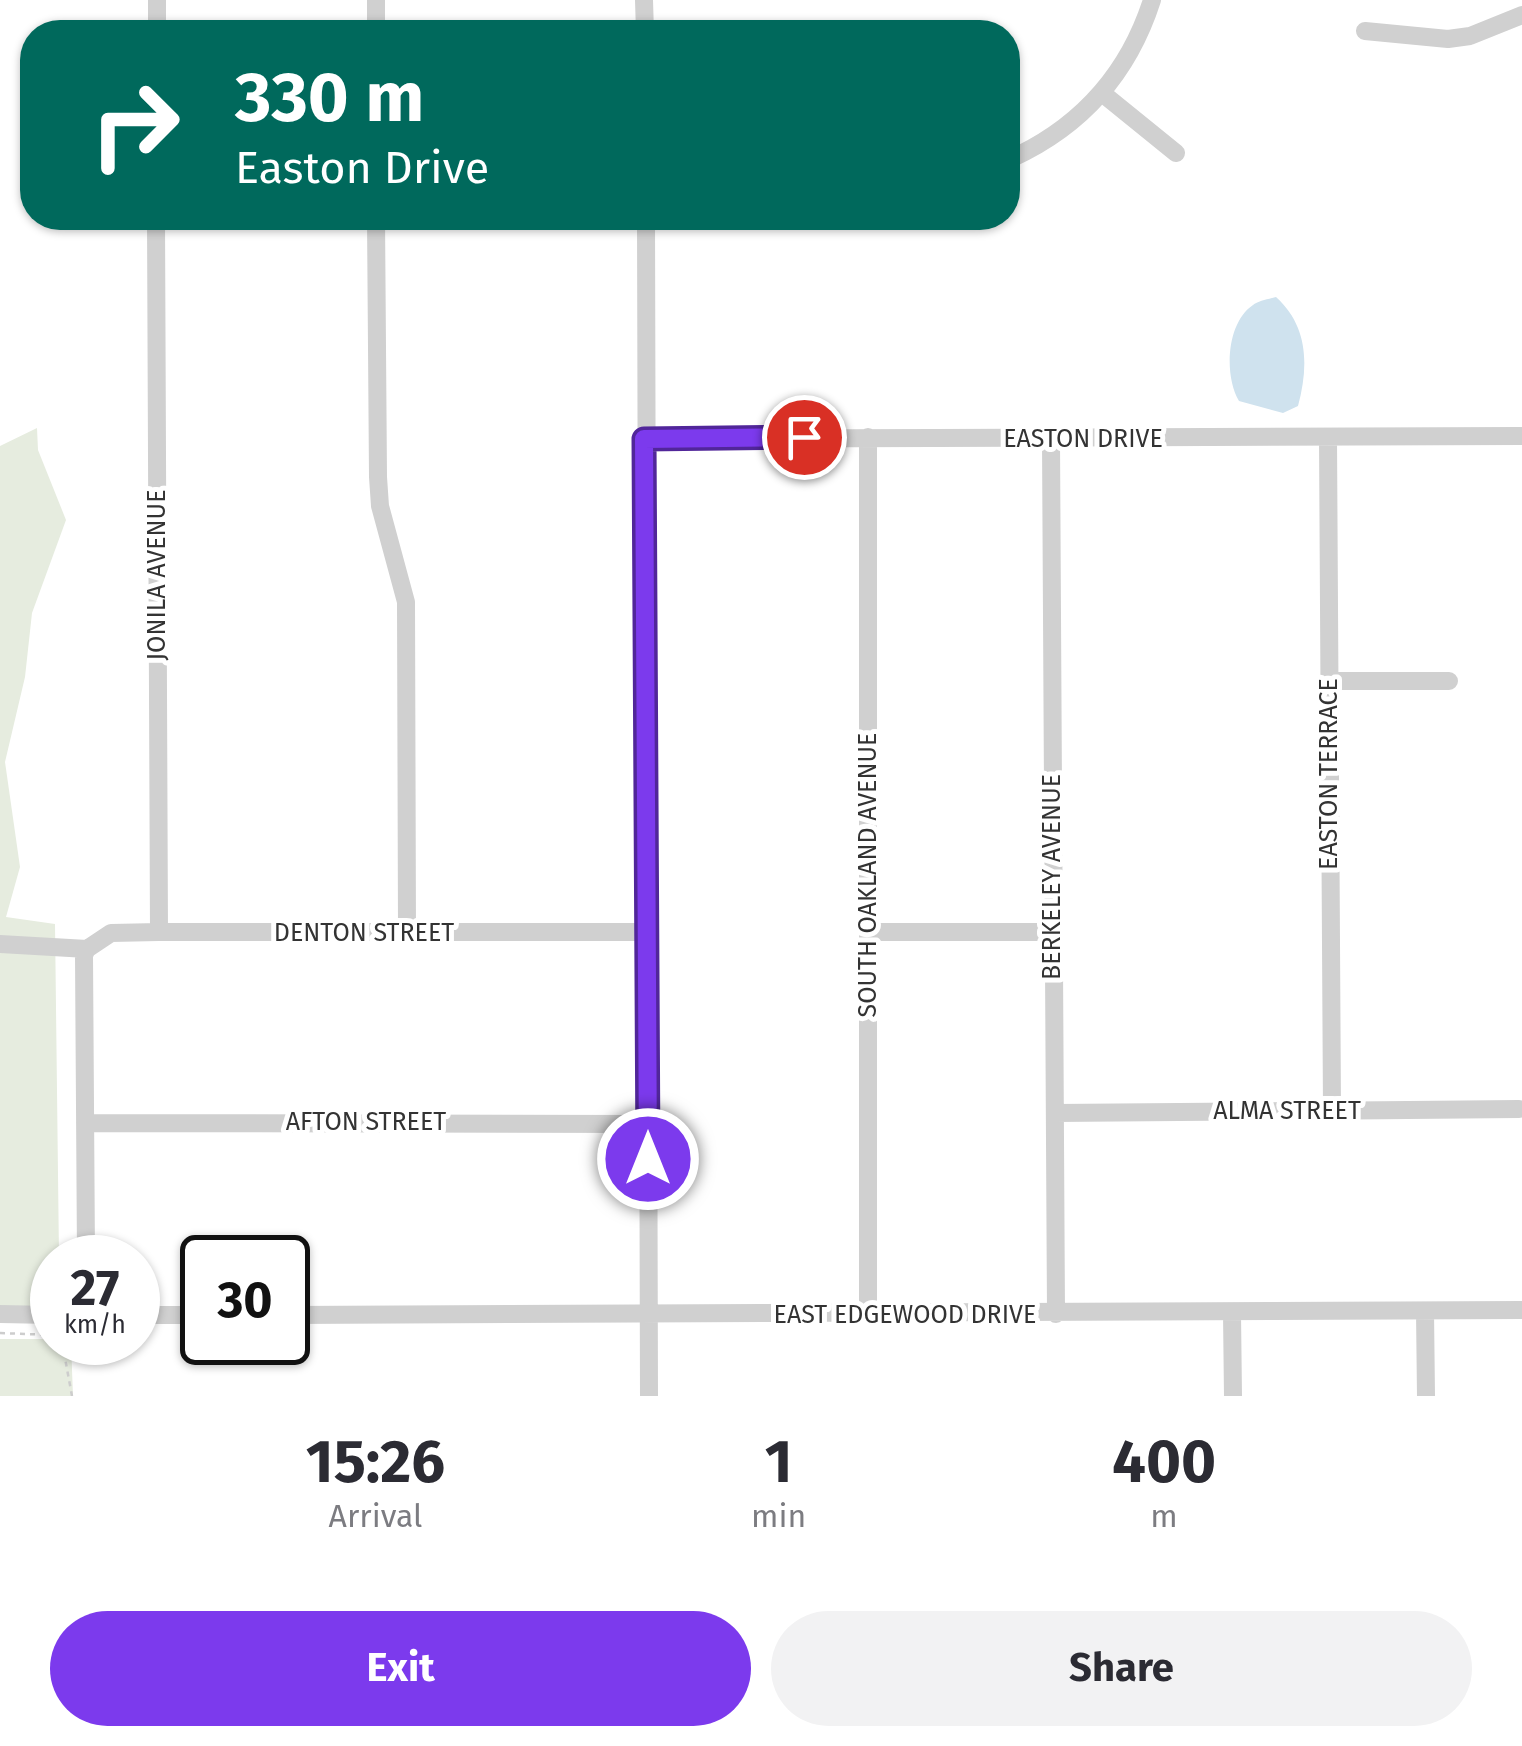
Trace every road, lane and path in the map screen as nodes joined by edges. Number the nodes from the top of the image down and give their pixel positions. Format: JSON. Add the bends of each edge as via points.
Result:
{"nodes":[{"id":1,"x":1152,"y":0,"type":"edge"},
{"id":2,"x":1522,"y":15,"type":"edge"},
{"id":3,"x":1365,"y":31,"type":"dead end"},
{"id":4,"x":1102,"y":93,"type":"junction"},
{"id":5,"x":1176,"y":152,"type":"dead end"},
{"id":6,"x":1020,"y":153,"type":"edge"},
{"id":7,"x":156,"y":230,"type":"edge"},
{"id":8,"x":376,"y":230,"type":"edge"},
{"id":9,"x":646,"y":230,"type":"edge"},
{"id":10,"x":868,"y":436,"type":"junction"},
{"id":11,"x":1522,"y":436,"type":"edge"},
{"id":12,"x":1328,"y":438,"type":"junction"},
{"id":13,"x":644,"y":439,"type":"junction"},
{"id":14,"x":1050,"y":440,"type":"junction"},
{"id":15,"x":1329,"y":681,"type":"junction"},
{"id":16,"x":1449,"y":681,"type":"dead end"},
{"id":17,"x":159,"y":932,"type":"junction"},
{"id":18,"x":407,"y":932,"type":"junction"},
{"id":19,"x":646,"y":932,"type":"junction"},
{"id":20,"x":868,"y":932,"type":"junction"},
{"id":21,"x":1053,"y":932,"type":"junction"},
{"id":22,"x":0,"y":944,"type":"edge"},
{"id":23,"x":87,"y":949,"type":"junction"},
{"id":24,"x":1519,"y":1110,"type":"dead end"},
{"id":25,"x":1332,"y":1111,"type":"junction"},
{"id":26,"x":1055,"y":1112,"type":"junction"},
{"id":27,"x":85,"y":1123,"type":"junction"},
{"id":28,"x":648,"y":1124,"type":"junction"},
{"id":29,"x":86,"y":1235,"type":"edge"},
{"id":30,"x":1522,"y":1310,"type":"edge"},
{"id":31,"x":1426,"y":1312,"type":"junction"},
{"id":32,"x":1232,"y":1313,"type":"junction"},
{"id":33,"x":0,"y":1314,"type":"edge"},
{"id":34,"x":868,"y":1314,"type":"junction"},
{"id":35,"x":1056,"y":1314,"type":"junction"},
{"id":36,"x":30,"y":1315,"type":"edge"},
{"id":37,"x":310,"y":1315,"type":"edge"},
{"id":38,"x":647,"y":1315,"type":"junction"},
{"id":39,"x":0,"y":1333,"type":"edge"},
{"id":40,"x":30,"y":1334,"type":"edge"},
{"id":41,"x":66,"y":1365,"type":"edge"},
{"id":42,"x":72,"y":1396,"type":"edge"},
{"id":43,"x":648,"y":1396,"type":"edge"},
{"id":44,"x":1233,"y":1396,"type":"edge"},
{"id":45,"x":1426,"y":1396,"type":"edge"}],
"edges":[{"from":1,"to":4,"type":"street","via":[[1121,71]]},
{"from":2,"to":3,"type":"street","via":[[1448,39]]},
{"from":4,"to":5,"type":"street"},
{"from":4,"to":6,"type":"street","via":[[1074,121]]},
{"from":7,"to":17,"type":"street","name":"JONILA AVENUE"},
{"from":8,"to":18,"type":"street","via":[[379,492],[406,602]]},
{"from":9,"to":13,"type":"street"},
{"from":10,"to":13,"type":"street","name":"EASTON DRIVE"},
{"from":10,"to":14,"type":"street","name":"EASTON DRIVE"},
{"from":10,"to":20,"type":"street","name":"SOUTH OAKLAND AVENUE"},
{"from":11,"to":12,"type":"street","name":"EASTON DRIVE"},
{"from":12,"to":14,"type":"street","name":"EASTON DRIVE"},
{"from":12,"to":15,"type":"street","name":"EASTON TERRACE"},
{"from":13,"to":19,"type":"street"},
{"from":14,"to":21,"type":"street","name":"BERKELEY AVENUE"},
{"from":15,"to":16,"type":"street"},
{"from":15,"to":25,"type":"street","name":"EASTON TERRACE"},
{"from":17,"to":18,"type":"street","name":"DENTON STREET"},
{"from":17,"to":23,"type":"street","name":"DENTON STREET","via":[[111,934]]},
{"from":18,"to":19,"type":"street","name":"DENTON STREET"},
{"from":19,"to":28,"type":"street"},
{"from":20,"to":21,"type":"street"},
{"from":20,"to":34,"type":"street","name":"SOUTH OAKLAND AVENUE"},
{"from":21,"to":26,"type":"street","name":"BERKELEY AVENUE"},
{"from":22,"to":23,"type":"street"},
{"from":23,"to":27,"type":"street"},
{"from":24,"to":25,"type":"street","name":"ALMA STREET"},
{"from":25,"to":26,"type":"street","name":"ALMA STREET"},
{"from":26,"to":35,"type":"street","name":"BERKELEY AVENUE"},
{"from":27,"to":28,"type":"street","name":"AFTON STREET"},
{"from":27,"to":29,"type":"street"},
{"from":28,"to":38,"type":"street"},
{"from":30,"to":31,"type":"street","name":"EAST EDGEWOOD DRIVE"},
{"from":31,"to":32,"type":"street","name":"EAST EDGEWOOD DRIVE"},
{"from":31,"to":45,"type":"street"},
{"from":32,"to":35,"type":"street","name":"EAST EDGEWOOD DRIVE"},
{"from":32,"to":44,"type":"street"},
{"from":33,"to":36,"type":"street"},
{"from":34,"to":35,"type":"street","name":"EAST EDGEWOOD DRIVE"},
{"from":34,"to":38,"type":"street","name":"EAST EDGEWOOD DRIVE"},
{"from":37,"to":38,"type":"street","name":"EAST EDGEWOOD DRIVE"},
{"from":38,"to":43,"type":"street"},
{"from":39,"to":40,"type":"path"},
{"from":41,"to":42,"type":"path"}]}
